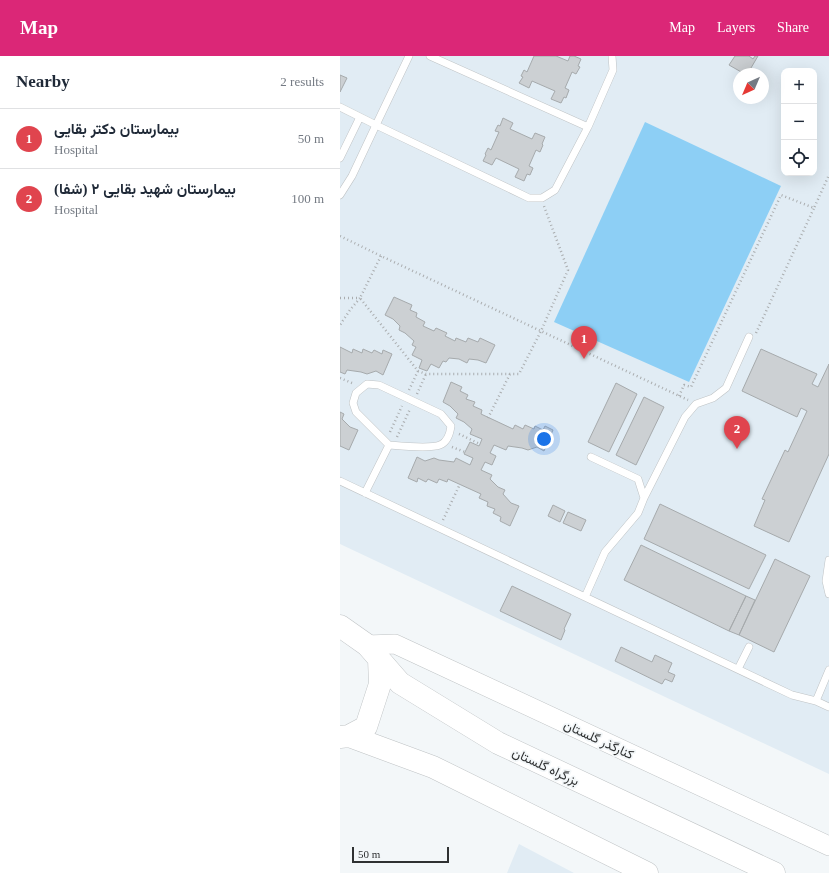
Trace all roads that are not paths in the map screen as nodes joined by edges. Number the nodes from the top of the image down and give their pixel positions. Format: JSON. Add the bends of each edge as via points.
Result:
{"nodes":[{"id":1,"x":409,"y":56,"type":"edge"},
{"id":2,"x":430,"y":56,"type":"edge"},
{"id":3,"x":612,"y":56,"type":"edge"},
{"id":4,"x":340,"y":107,"type":"edge"},
{"id":5,"x":360,"y":117,"type":"junction"},
{"id":6,"x":376,"y":125,"type":"junction"},
{"id":7,"x":588,"y":127,"type":"junction"},
{"id":8,"x":340,"y":158,"type":"edge"},
{"id":9,"x":340,"y":195,"type":"edge"},
{"id":10,"x":749,"y":337,"type":"road end"},
{"id":11,"x":389,"y":445,"type":"junction"},
{"id":12,"x":591,"y":457,"type":"dead end"},
{"id":13,"x":340,"y":481,"type":"edge"},
{"id":14,"x":365,"y":493,"type":"junction"},
{"id":15,"x":644,"y":498,"type":"junction"},
{"id":16,"x":829,"y":560,"type":"edge"},
{"id":17,"x":829,"y":594,"type":"edge"},
{"id":18,"x":585,"y":597,"type":"junction"},
{"id":19,"x":340,"y":626,"type":"edge"},
{"id":20,"x":749,"y":646,"type":"dead end"},
{"id":21,"x":373,"y":652,"type":"junction"},
{"id":22,"x":738,"y":669,"type":"junction"},
{"id":23,"x":829,"y":670,"type":"edge"},
{"id":24,"x":816,"y":701,"type":"junction"},
{"id":25,"x":829,"y":707,"type":"edge"},
{"id":26,"x":344,"y":736,"type":"edge"},
{"id":27,"x":829,"y":846,"type":"edge"},
{"id":28,"x":647,"y":873,"type":"edge"},
{"id":29,"x":774,"y":873,"type":"edge"}],
"edges":[{"from":1,"to":6,"type":"lane"},
{"from":2,"to":7,"type":"lane"},
{"from":3,"to":7,"type":"lane","via":[[613,70]]},
{"from":4,"to":5,"type":"lane"},
{"from":5,"to":6,"type":"lane"},
{"from":5,"to":8,"type":"lane"},
{"from":6,"to":7,"type":"lane","via":[[529,198],[542,198],[555,190]]},
{"from":6,"to":9,"type":"lane"},
{"from":10,"to":15,"type":"lane","via":[[726,388],[713,398],[696,404],[686,417]]},
{"from":11,"to":11,"type":"lane","via":[[431,447],[442,444],[450,435],[451,426],[441,414],[379,385],[366,384],[356,392],[353,403],[356,412]]},
{"from":11,"to":14,"type":"lane"},
{"from":12,"to":15,"type":"lane","via":[[638,479]]},
{"from":13,"to":14,"type":"lane"},
{"from":14,"to":18,"type":"lane"},
{"from":15,"to":18,"type":"lane","via":[[638,513],[605,552]]},
{"from":16,"to":17,"type":"lane","via":[[826,582]]},
{"from":18,"to":22,"type":"lane"},
{"from":19,"to":21,"type":"highway","name":"بزرگراه گلستان"},
{"from":20,"to":22,"type":"lane"},
{"from":21,"to":26,"type":"highway","via":[[380,684],[366,727]]},
{"from":21,"to":27,"type":"street","name":"کنارگذر گلستان","via":[[395,644]]},
{"from":21,"to":29,"type":"highway","name":"بزرگراه گلستان","via":[[400,683],[498,743]]},
{"from":22,"to":24,"type":"lane","via":[[792,695]]},
{"from":23,"to":24,"type":"lane"},
{"from":24,"to":25,"type":"lane"},
{"from":26,"to":28,"type":"highway","via":[[433,767]]}]}
